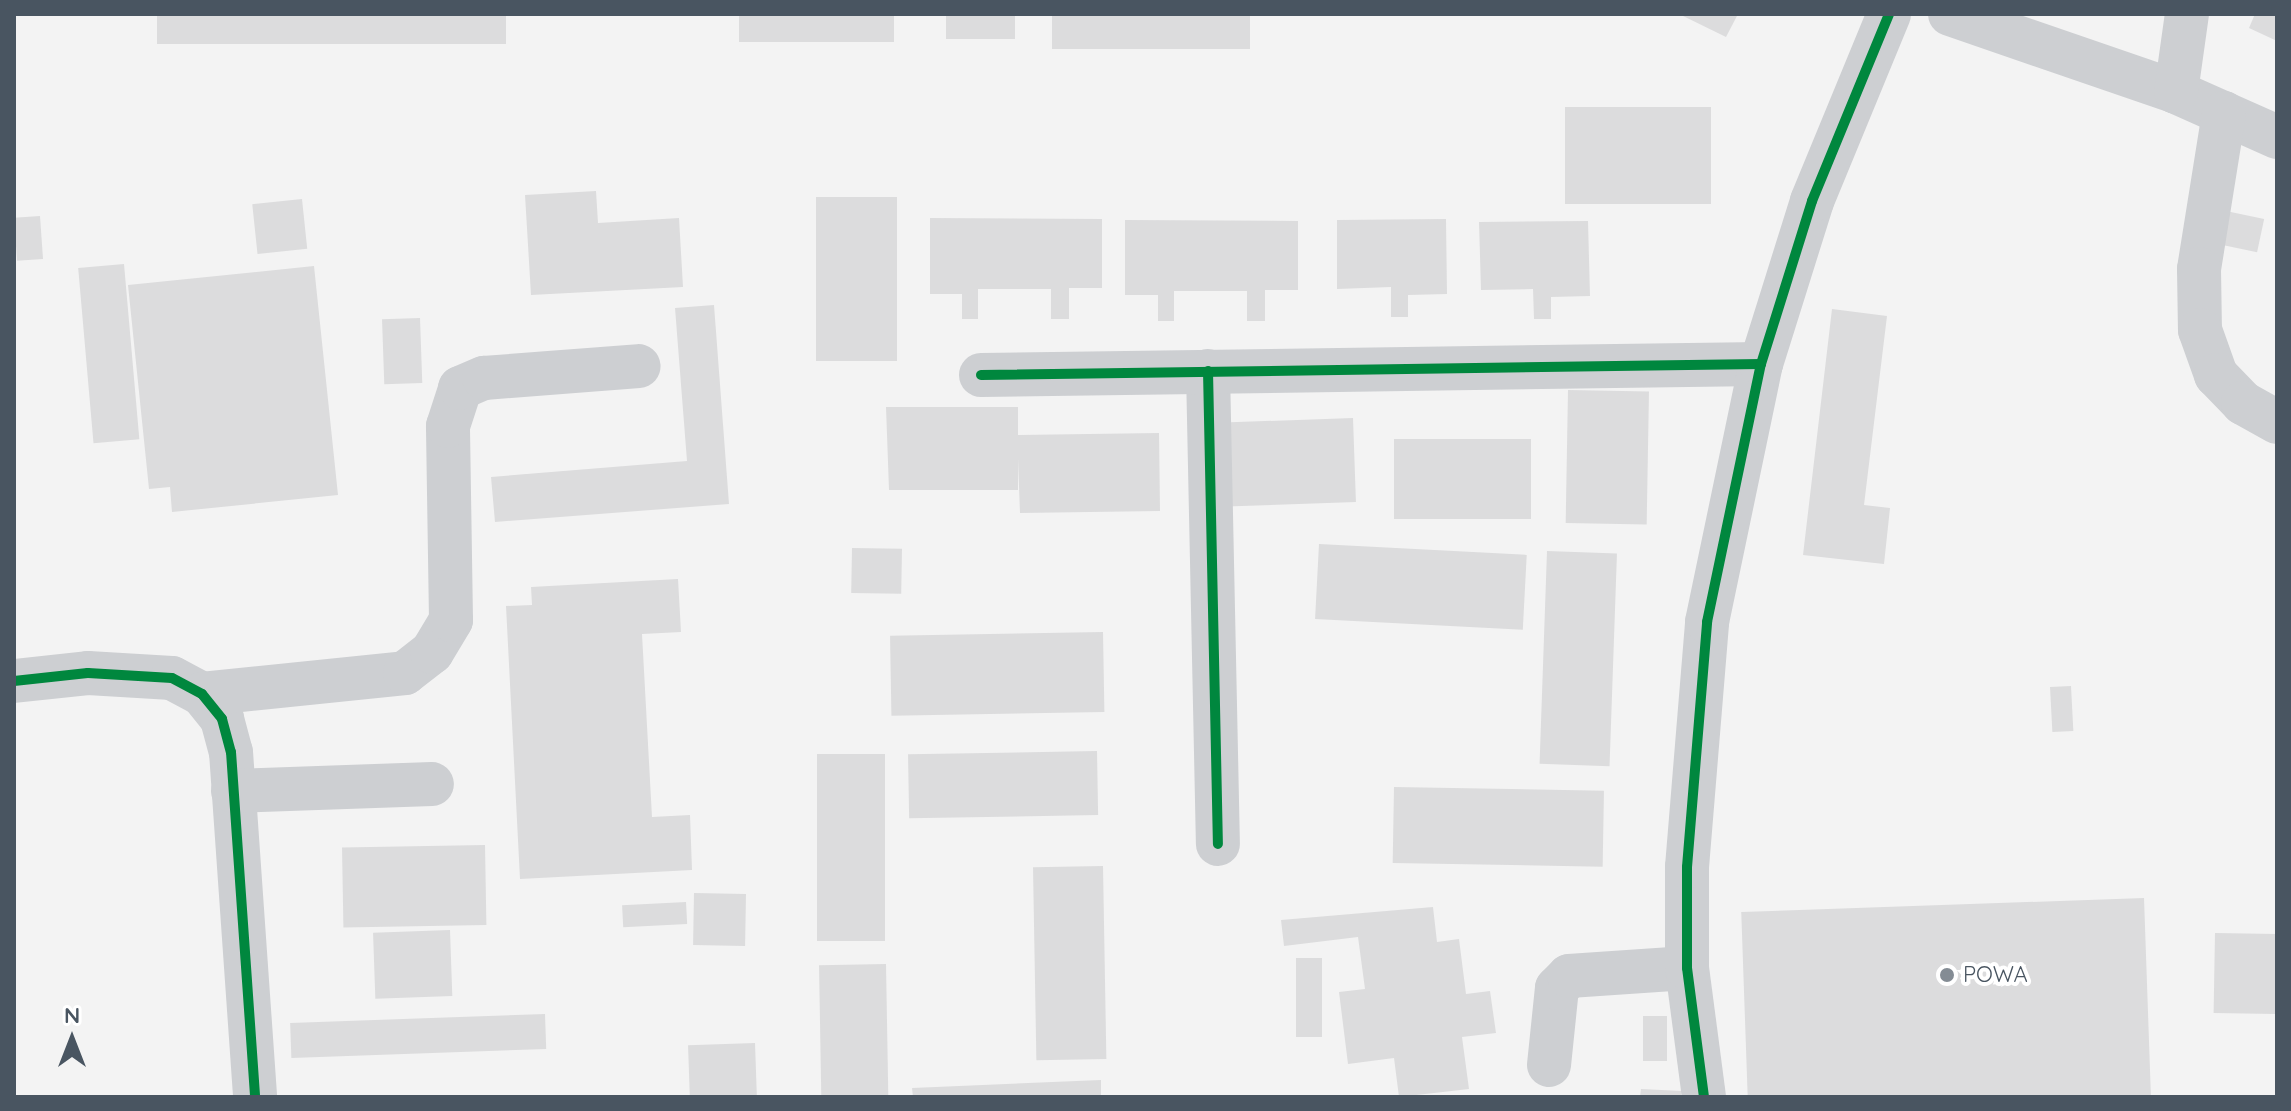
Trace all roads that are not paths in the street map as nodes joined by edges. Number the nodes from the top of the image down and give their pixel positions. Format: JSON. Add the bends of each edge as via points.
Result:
{"nodes":[{"id":1,"x":1889,"y":14,"type":"edge"},
{"id":2,"x":1950,"y":14,"type":"edge"},
{"id":3,"x":2187,"y":14,"type":"edge"},
{"id":4,"x":2176,"y":92,"type":"junction"},
{"id":5,"x":2224,"y":113,"type":"junction"},
{"id":6,"x":2277,"y":137,"type":"edge"},
{"id":7,"x":1761,"y":364,"type":"junction"},
{"id":8,"x":639,"y":366,"type":"dead end"},
{"id":9,"x":1208,"y":371,"type":"junction"},
{"id":10,"x":981,"y":375,"type":"dead end"},
{"id":11,"x":2277,"y":422,"type":"edge"},
{"id":12,"x":14,"y":681,"type":"edge"},
{"id":13,"x":202,"y":694,"type":"junction"},
{"id":14,"x":432,"y":784,"type":"dead end"},
{"id":15,"x":233,"y":791,"type":"junction"},
{"id":16,"x":1218,"y":844,"type":"dead end"},
{"id":17,"x":1687,"y":968,"type":"junction"},
{"id":18,"x":1549,"y":1065,"type":"dead end"},
{"id":19,"x":255,"y":1097,"type":"edge"},
{"id":20,"x":1704,"y":1097,"type":"edge"}],
"edges":[{"from":1,"to":7,"type":"street","via":[[1812,201]]},
{"from":2,"to":4,"type":"street"},
{"from":3,"to":4,"type":"street"},
{"from":4,"to":5,"type":"street"},
{"from":5,"to":6,"type":"street"},
{"from":5,"to":11,"type":"street","via":[[2199,269],[2200,330],[2216,375],[2243,403]]},
{"from":7,"to":9,"type":"street"},
{"from":7,"to":17,"type":"street","via":[[1707,622],[1687,867]]},
{"from":8,"to":13,"type":"street","via":[[484,378],[460,388],[448,426],[451,620],[432,652],[405,673]]},
{"from":9,"to":10,"type":"street"},
{"from":9,"to":16,"type":"street"},
{"from":12,"to":13,"type":"street","via":[[134,674],[172,678]]},
{"from":13,"to":15,"type":"street","via":[[222,719]]},
{"from":14,"to":15,"type":"street"},
{"from":15,"to":19,"type":"street"},
{"from":17,"to":18,"type":"street","via":[[1569,976],[1557,988]]},
{"from":17,"to":20,"type":"street"}]}
